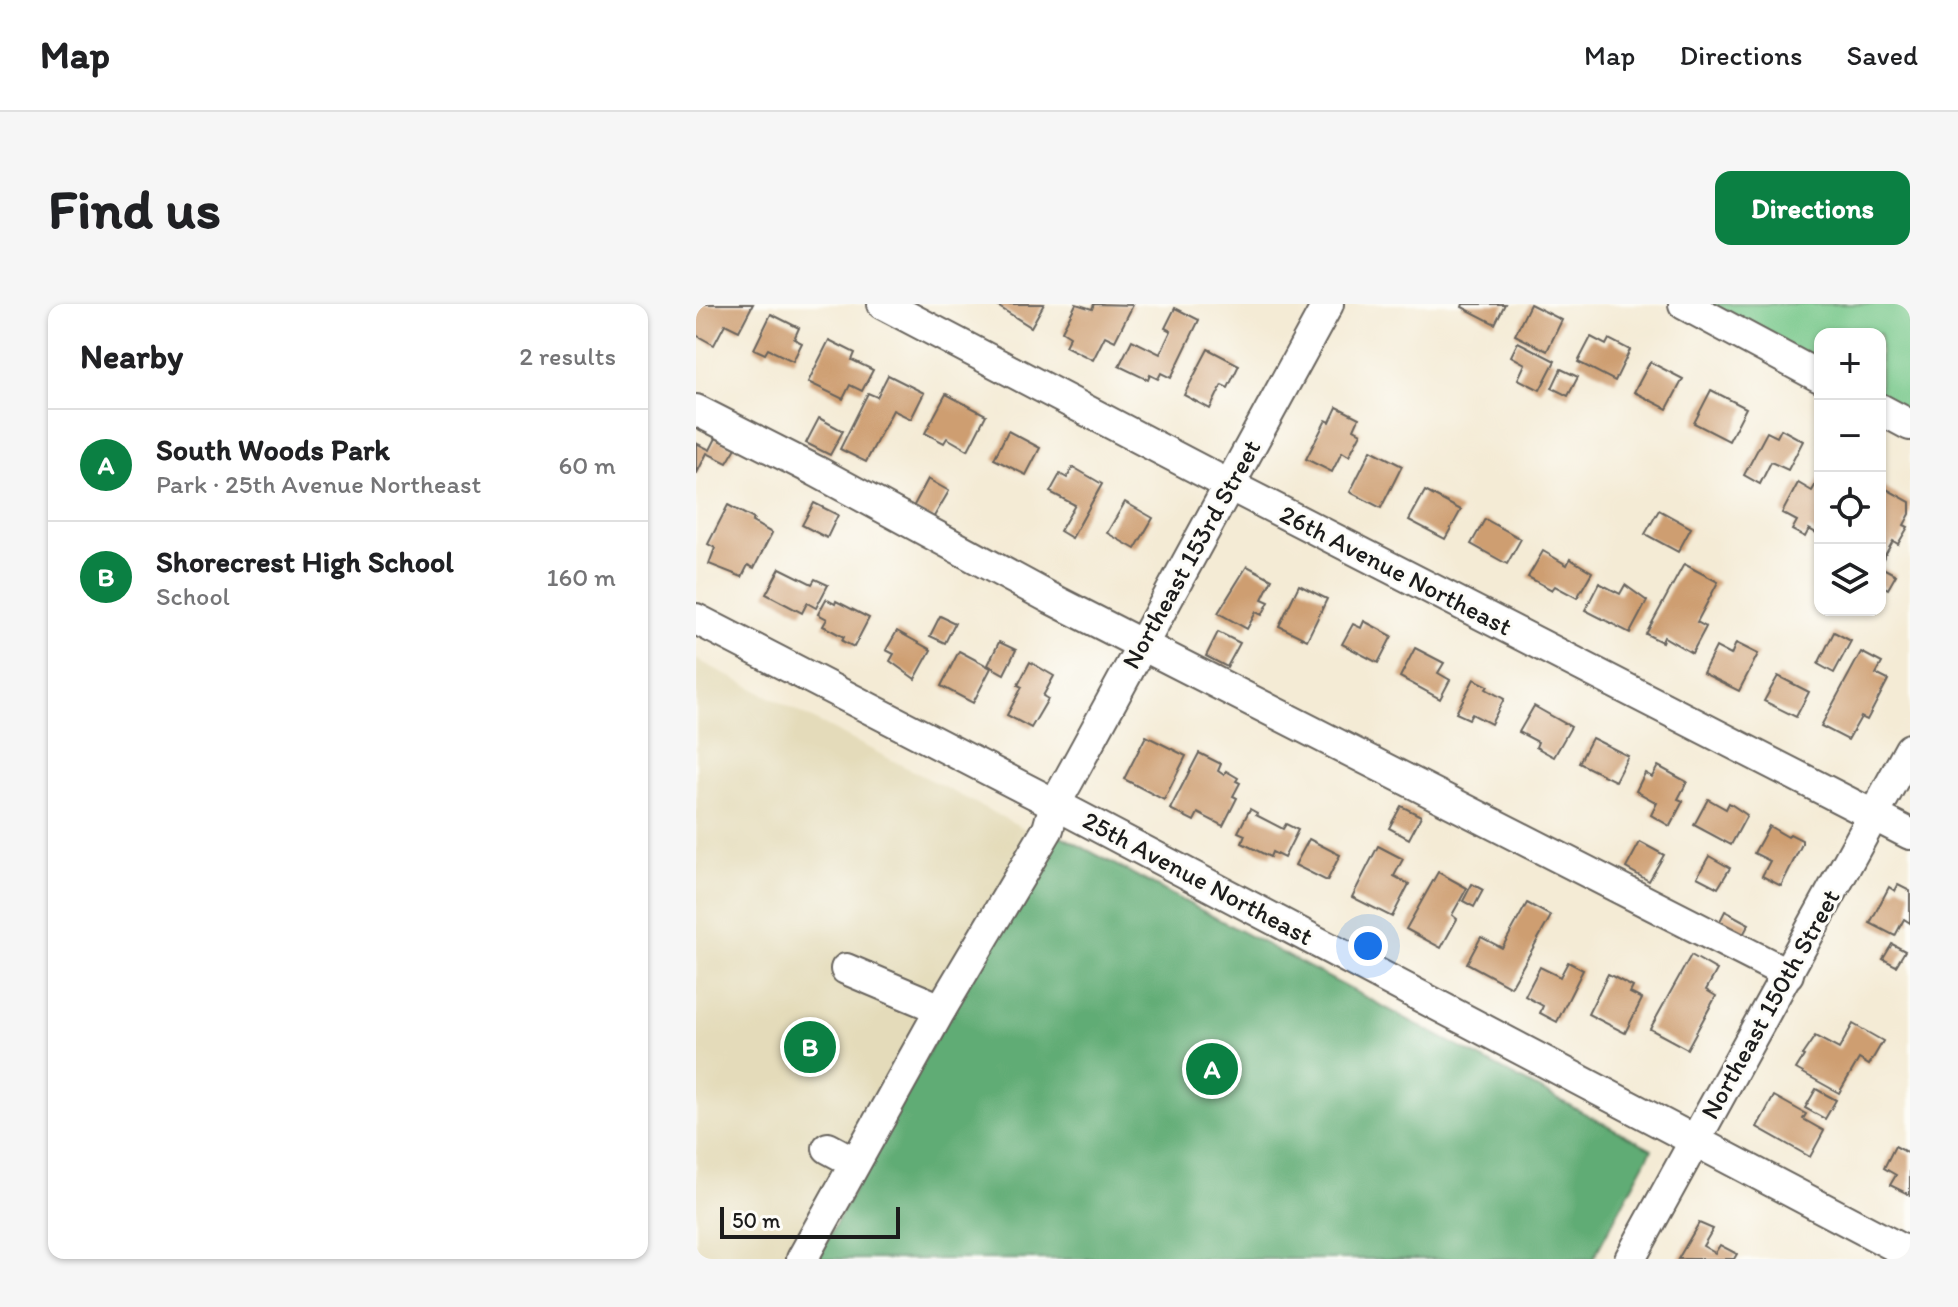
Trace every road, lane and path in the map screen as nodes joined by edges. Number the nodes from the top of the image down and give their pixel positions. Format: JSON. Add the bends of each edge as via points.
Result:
{"nodes":[{"id":1,"x":883,"y":304,"type":"edge"},
{"id":2,"x":1328,"y":304,"type":"edge"},
{"id":3,"x":1684,"y":304,"type":"edge"},
{"id":4,"x":1814,"y":374,"type":"edge"},
{"id":5,"x":696,"y":410,"type":"edge"},
{"id":6,"x":1886,"y":412,"type":"edge"},
{"id":7,"x":1910,"y":425,"type":"edge"},
{"id":8,"x":1229,"y":485,"type":"junction"},
{"id":9,"x":696,"y":619,"type":"edge"},
{"id":10,"x":1142,"y":644,"type":"junction"},
{"id":11,"x":1910,"y":749,"type":"edge"},
{"id":12,"x":1055,"y":804,"type":"junction"},
{"id":13,"x":1874,"y":815,"type":"junction"},
{"id":14,"x":1910,"y":834,"type":"edge"},
{"id":15,"x":846,"y":969,"type":"dead end"},
{"id":16,"x":1788,"y":974,"type":"junction"},
{"id":17,"x":941,"y":1009,"type":"junction"},
{"id":18,"x":1694,"y":1141,"type":"junction"},
{"id":19,"x":1910,"y":1254,"type":"edge"},
{"id":20,"x":802,"y":1259,"type":"edge"},
{"id":21,"x":1630,"y":1259,"type":"edge"}],
"edges":[{"from":1,"to":8,"type":"street","name":"26th Avenue Northeast"},
{"from":2,"to":8,"type":"street","name":"Northeast 153rd Street"},
{"from":3,"to":4,"type":"street"},
{"from":5,"to":10,"type":"street"},
{"from":6,"to":7,"type":"street"},
{"from":8,"to":10,"type":"street","name":"Northeast 153rd Street"},
{"from":8,"to":13,"type":"street","name":"26th Avenue Northeast"},
{"from":9,"to":12,"type":"street","name":"25th Avenue Northeast"},
{"from":10,"to":12,"type":"street","name":"Northeast 153rd Street"},
{"from":10,"to":16,"type":"street"},
{"from":11,"to":13,"type":"street","name":"Northeast 150th Street"},
{"from":12,"to":17,"type":"street","name":"Northeast 153rd Street","via":[[1048,829]]},
{"from":12,"to":18,"type":"street","name":"25th Avenue Northeast"},
{"from":13,"to":14,"type":"street","name":"26th Avenue Northeast"},
{"from":13,"to":16,"type":"street","name":"Northeast 150th Street"},
{"from":15,"to":17,"type":"street"},
{"from":16,"to":18,"type":"street","name":"Northeast 150th Street"},
{"from":17,"to":20,"type":"street","name":"Northeast 153rd Street","via":[[841,1155]]},
{"from":18,"to":19,"type":"street","name":"25th Avenue Northeast"},
{"from":18,"to":21,"type":"street","name":"Northeast 150th Street"}]}
